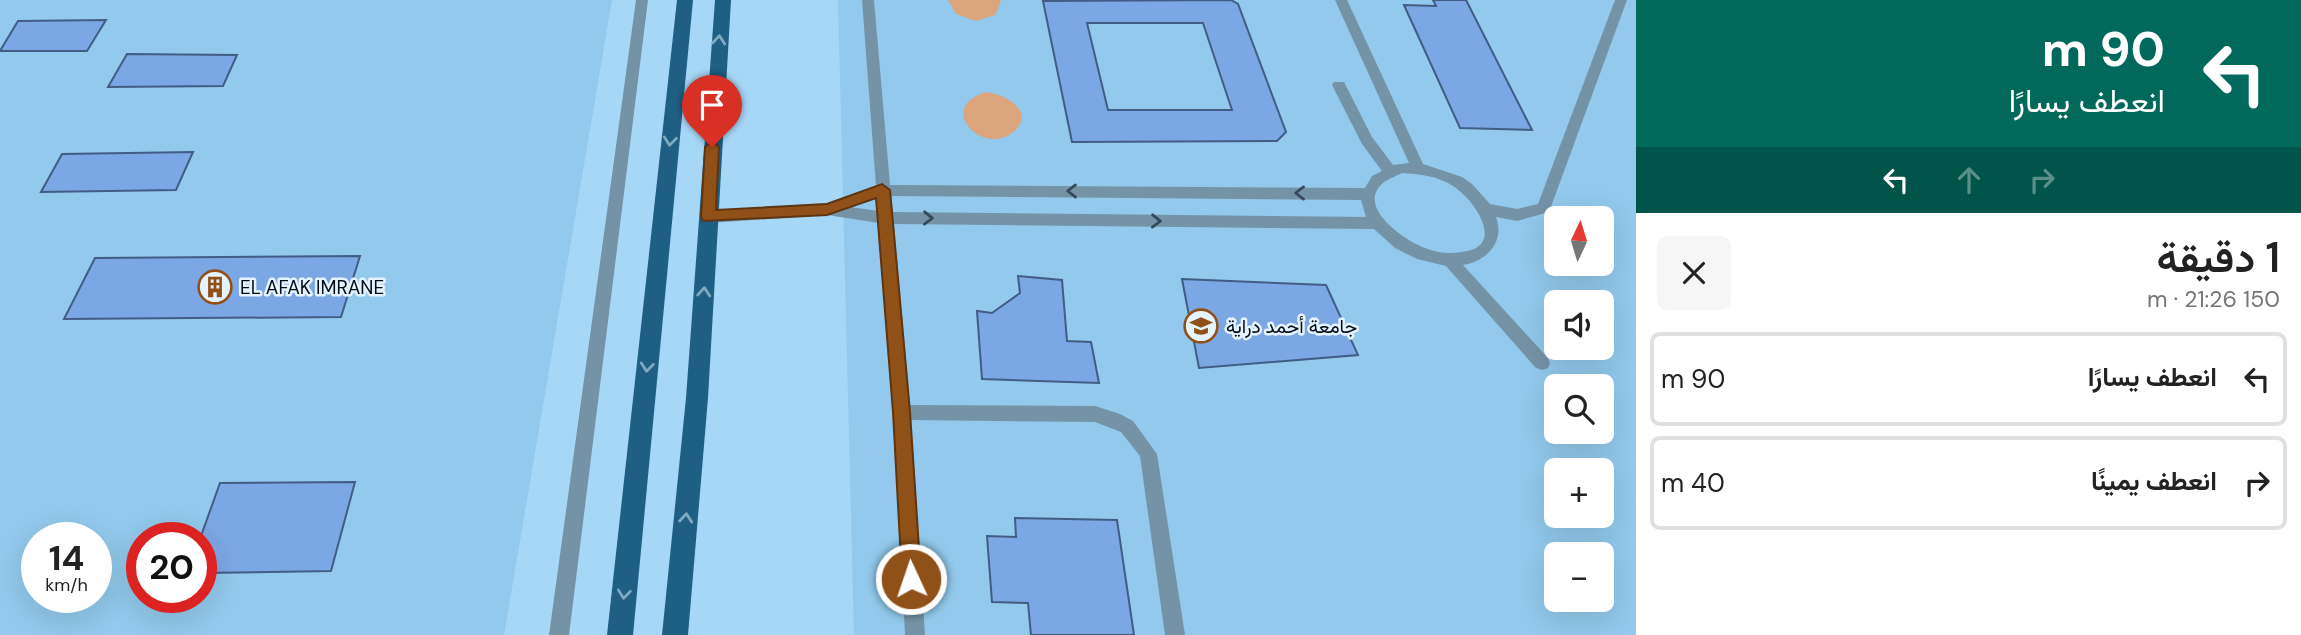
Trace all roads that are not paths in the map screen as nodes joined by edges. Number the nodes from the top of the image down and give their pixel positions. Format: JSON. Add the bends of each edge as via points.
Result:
{"nodes":[{"id":1,"x":642,"y":0,"type":"edge"},
{"id":2,"x":685,"y":0,"type":"edge"},
{"id":3,"x":723,"y":0,"type":"edge"},
{"id":4,"x":868,"y":0,"type":"edge"},
{"id":5,"x":1341,"y":0,"type":"edge"},
{"id":6,"x":1621,"y":0,"type":"edge"},
{"id":7,"x":1339,"y":85,"type":"dead end"},
{"id":8,"x":1418,"y":168,"type":"junction"},
{"id":9,"x":1390,"y":171,"type":"junction"},
{"id":10,"x":882,"y":190,"type":"junction"},
{"id":11,"x":1368,"y":194,"type":"junction"},
{"id":12,"x":827,"y":209,"type":"junction"},
{"id":13,"x":1486,"y":209,"type":"junction"},
{"id":14,"x":709,"y":216,"type":"junction"},
{"id":15,"x":884,"y":218,"type":"junction"},
{"id":16,"x":1376,"y":223,"type":"junction"},
{"id":17,"x":1450,"y":260,"type":"junction"},
{"id":18,"x":1542,"y":363,"type":"dead end"},
{"id":19,"x":902,"y":412,"type":"junction"},
{"id":20,"x":559,"y":635,"type":"edge"},
{"id":21,"x":620,"y":635,"type":"edge"},
{"id":22,"x":675,"y":635,"type":"edge"},
{"id":23,"x":915,"y":635,"type":"edge"},
{"id":24,"x":1175,"y":635,"type":"edge"}],
"edges":[{"from":1,"to":20,"type":"lane"},
{"from":2,"to":21,"type":"main road","one_way":true},
{"from":14,"to":3,"type":"main road","one_way":true},
{"from":4,"to":10,"type":"lane"},
{"from":5,"to":8,"type":"lane"},
{"from":6,"to":13,"type":"lane","via":[[1544,208],[1517,215]]},
{"from":7,"to":9,"type":"lane","via":[[1367,140]]},
{"from":8,"to":9,"type":"lane"},
{"from":8,"to":13,"type":"lane","via":[[1458,182]]},
{"from":9,"to":11,"type":"lane","via":[[1373,181]]},
{"from":11,"to":10,"type":"lane","one_way":true},
{"from":10,"to":12,"type":"lane"},
{"from":10,"to":15,"type":"lane"},
{"from":11,"to":16,"type":"lane"},
{"from":12,"to":14,"type":"lane"},
{"from":12,"to":15,"type":"lane"},
{"from":13,"to":17,"type":"lane","via":[[1491,239],[1468,258]]},
{"from":22,"to":14,"type":"main road","one_way":true},
{"from":15,"to":16,"type":"lane","one_way":true},
{"from":15,"to":19,"type":"lane"},
{"from":16,"to":17,"type":"lane","via":[[1408,249]]},
{"from":17,"to":18,"type":"lane"},
{"from":19,"to":23,"type":"lane"},
{"from":19,"to":24,"type":"lane","via":[[1095,414],[1117,418],[1132,429],[1148,454]]}]}
